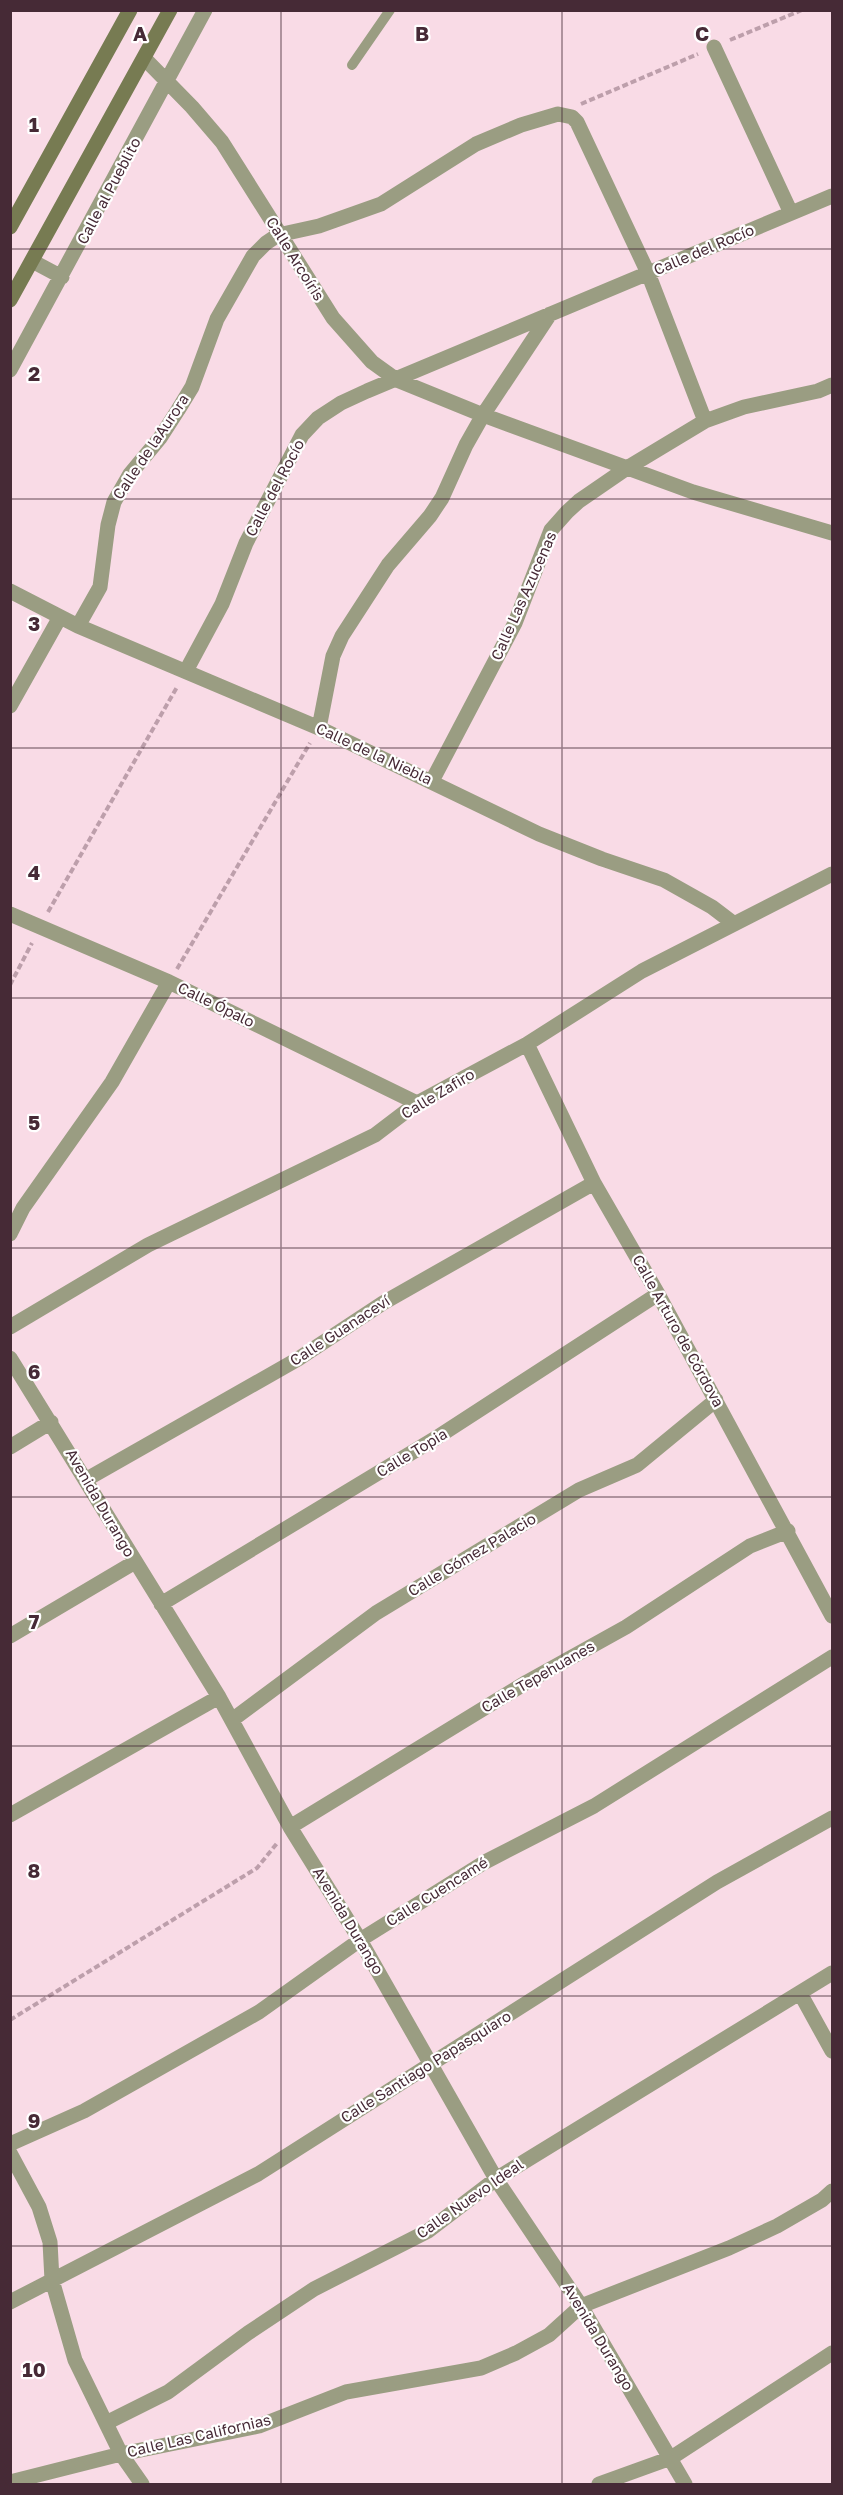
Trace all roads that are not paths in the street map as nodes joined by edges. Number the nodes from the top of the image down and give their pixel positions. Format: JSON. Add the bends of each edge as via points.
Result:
{"nodes":[{"id":1,"x":130,"y":10,"type":"edge"},
{"id":2,"x":170,"y":10,"type":"edge"},
{"id":3,"x":205,"y":10,"type":"edge"},
{"id":4,"x":390,"y":10,"type":"edge"},
{"id":5,"x":714,"y":47,"type":"road end"},
{"id":6,"x":145,"y":59,"type":"junction"},
{"id":7,"x":352,"y":65,"type":"dead end"},
{"id":8,"x":166,"y":80,"type":"junction"},
{"id":9,"x":832,"y":196,"type":"edge"},
{"id":10,"x":791,"y":213,"type":"junction"},
{"id":11,"x":10,"y":227,"type":"edge"},
{"id":12,"x":278,"y":235,"type":"junction"},
{"id":13,"x":33,"y":261,"type":"junction"},
{"id":14,"x":648,"y":273,"type":"junction"},
{"id":15,"x":62,"y":277,"type":"junction"},
{"id":16,"x":10,"y":300,"type":"edge"},
{"id":17,"x":550,"y":314,"type":"junction"},
{"id":18,"x":10,"y":370,"type":"edge"},
{"id":19,"x":397,"y":380,"type":"junction"},
{"id":20,"x":832,"y":385,"type":"edge"},
{"id":21,"x":483,"y":415,"type":"junction"},
{"id":22,"x":705,"y":421,"type":"junction"},
{"id":23,"x":627,"y":468,"type":"junction"},
{"id":24,"x":832,"y":533,"type":"edge"},
{"id":25,"x":10,"y":591,"type":"edge"},
{"id":26,"x":60,"y":617,"type":"junction"},
{"id":27,"x":78,"y":626,"type":"junction"},
{"id":28,"x":186,"y":671,"type":"junction"},
{"id":29,"x":10,"y":706,"type":"edge"},
{"id":30,"x":319,"y":728,"type":"junction"},
{"id":31,"x":432,"y":781,"type":"junction"},
{"id":32,"x":832,"y":874,"type":"edge"},
{"id":33,"x":10,"y":914,"type":"edge"},
{"id":34,"x":733,"y":923,"type":"junction"},
{"id":35,"x":169,"y":982,"type":"junction"},
{"id":36,"x":527,"y":1044,"type":"junction"},
{"id":37,"x":417,"y":1102,"type":"junction"},
{"id":38,"x":594,"y":1183,"type":"junction"},
{"id":39,"x":10,"y":1234,"type":"edge"},
{"id":40,"x":658,"y":1294,"type":"junction"},
{"id":41,"x":10,"y":1327,"type":"edge"},
{"id":42,"x":10,"y":1358,"type":"edge"},
{"id":43,"x":716,"y":1400,"type":"junction"},
{"id":44,"x":51,"y":1422,"type":"junction"},
{"id":45,"x":10,"y":1447,"type":"edge"},
{"id":46,"x":87,"y":1479,"type":"junction"},
{"id":47,"x":788,"y":1531,"type":"junction"},
{"id":48,"x":135,"y":1562,"type":"junction"},
{"id":49,"x":161,"y":1604,"type":"junction"},
{"id":50,"x":832,"y":1616,"type":"edge"},
{"id":51,"x":10,"y":1636,"type":"edge"},
{"id":52,"x":832,"y":1656,"type":"edge"},
{"id":53,"x":219,"y":1697,"type":"junction"},
{"id":54,"x":232,"y":1720,"type":"junction"},
{"id":55,"x":10,"y":1815,"type":"edge"},
{"id":56,"x":832,"y":1818,"type":"edge"},
{"id":57,"x":290,"y":1827,"type":"junction"},
{"id":58,"x":360,"y":1941,"type":"junction"},
{"id":59,"x":832,"y":1973,"type":"edge"},
{"id":60,"x":800,"y":1993,"type":"junction"},
{"id":61,"x":832,"y":2051,"type":"edge"},
{"id":62,"x":431,"y":2063,"type":"junction"},
{"id":63,"x":10,"y":2144,"type":"edge"},
{"id":64,"x":10,"y":2152,"type":"edge"},
{"id":65,"x":496,"y":2179,"type":"junction"},
{"id":66,"x":832,"y":2191,"type":"edge"},
{"id":67,"x":52,"y":2280,"type":"junction"},
{"id":68,"x":10,"y":2302,"type":"edge"},
{"id":69,"x":581,"y":2306,"type":"junction"},
{"id":70,"x":832,"y":2353,"type":"edge"},
{"id":71,"x":106,"y":2423,"type":"junction"},
{"id":72,"x":121,"y":2454,"type":"junction"},
{"id":73,"x":671,"y":2458,"type":"junction"},
{"id":74,"x":10,"y":2482,"type":"edge"},
{"id":75,"x":142,"y":2484,"type":"edge"},
{"id":76,"x":599,"y":2484,"type":"edge"},
{"id":77,"x":685,"y":2484,"type":"edge"}],
"edges":[{"from":1,"to":11,"type":"main road"},
{"from":2,"to":6,"type":"main road"},
{"from":3,"to":8,"type":"street","name":"Calle al Pueblito"},
{"from":4,"to":7,"type":"lane"},
{"from":5,"to":10,"type":"street"},
{"from":6,"to":8,"type":"street","name":"Calle Arcoíris"},
{"from":6,"to":13,"type":"main road"},
{"from":8,"to":12,"type":"street","name":"Calle Arcoíris","via":[[222,142]]},
{"from":8,"to":15,"type":"street","name":"Calle al Pueblito"},
{"from":9,"to":10,"type":"street","name":"Calle del Rocío"},
{"from":10,"to":14,"type":"street","name":"Calle del Rocío"},
{"from":12,"to":14,"type":"street","name":"Calle de laAurora","via":[[319,226],[381,204],[476,144],[558,114],[577,122]]},
{"from":12,"to":19,"type":"street","name":"Calle Arcoíris","via":[[346,334],[372,362]]},
{"from":12,"to":27,"type":"street","name":"Calle de laAurora","via":[[253,256],[217,319],[192,387],[114,502],[100,587]]},
{"from":13,"to":15,"type":"street"},
{"from":13,"to":16,"type":"main road"},
{"from":14,"to":17,"type":"street","name":"Calle del Rocío"},
{"from":14,"to":22,"type":"street"},
{"from":15,"to":18,"type":"street","name":"Calle al Pueblito"},
{"from":17,"to":19,"type":"street","name":"Calle del Rocío"},
{"from":17,"to":21,"type":"street"},
{"from":19,"to":21,"type":"street","name":"Calle Arcoíris"},
{"from":19,"to":28,"type":"street","name":"Calle del Rocío","via":[[341,403],[302,435]]},
{"from":20,"to":22,"type":"street","name":"Calle Las Azucenas"},
{"from":21,"to":23,"type":"street","name":"Calle Arcoíris"},
{"from":21,"to":30,"type":"street","via":[[442,498],[388,564],[342,636],[333,656]]},
{"from":22,"to":23,"type":"street","name":"Calle Las Azucenas"},
{"from":23,"to":24,"type":"street","name":"Calle Arcoíris"},
{"from":23,"to":31,"type":"street","name":"Calle Las Azucenas","via":[[579,501],[551,530],[515,623]]},
{"from":25,"to":26,"type":"street","name":"Calle de la Niebla"},
{"from":26,"to":27,"type":"street","name":"Calle de la Niebla"},
{"from":26,"to":29,"type":"street"},
{"from":27,"to":28,"type":"street","name":"Calle de la Niebla"},
{"from":28,"to":30,"type":"street","name":"Calle de la Niebla"},
{"from":30,"to":31,"type":"street","name":"Calle de la Niebla"},
{"from":31,"to":34,"type":"street","name":"Calle de la Niebla","via":[[540,834],[664,880]]},
{"from":32,"to":34,"type":"street","name":"Calle Zafiro"},
{"from":33,"to":35,"type":"street","name":"Calle Ópalo"},
{"from":34,"to":36,"type":"street","name":"Calle Zafiro","via":[[642,971]]},
{"from":35,"to":37,"type":"street","name":"Calle Ópalo"},
{"from":35,"to":39,"type":"street","via":[[112,1082],[23,1208]]},
{"from":36,"to":37,"type":"street","name":"Calle Zafiro"},
{"from":36,"to":38,"type":"street","name":"Calle Arturo de Córdova"},
{"from":37,"to":41,"type":"street","name":"Calle Zafiro","via":[[375,1135],[148,1245]]},
{"from":38,"to":40,"type":"street","name":"Calle Arturo de Córdova"},
{"from":38,"to":46,"type":"street","name":"Calle Guanaceví"},
{"from":40,"to":43,"type":"street","name":"Calle Arturo de Córdova"},
{"from":40,"to":49,"type":"street","name":"Calle Topia","via":[[436,1438]]},
{"from":42,"to":44,"type":"street","name":"Avenida Durango"},
{"from":43,"to":47,"type":"street","name":"Calle Arturo de Córdova"},
{"from":43,"to":54,"type":"street","name":"Calle Gómez Palacio","via":[[637,1465],[579,1490],[376,1613]]},
{"from":44,"to":45,"type":"street"},
{"from":44,"to":46,"type":"street","name":"Avenida Durango"},
{"from":46,"to":48,"type":"street","name":"Avenida Durango"},
{"from":47,"to":50,"type":"street","name":"Calle Arturo de Córdova"},
{"from":47,"to":57,"type":"street","name":"Calle Tepehuanes","via":[[750,1546],[626,1627],[527,1682]]},
{"from":48,"to":49,"type":"street","name":"Avenida Durango"},
{"from":48,"to":51,"type":"street"},
{"from":49,"to":53,"type":"street","name":"Avenida Durango"},
{"from":52,"to":58,"type":"street","name":"Calle Cuencamé","via":[[594,1806],[507,1849]]},
{"from":53,"to":54,"type":"street","name":"Avenida Durango"},
{"from":53,"to":55,"type":"street"},
{"from":54,"to":57,"type":"street","name":"Avenida Durango"},
{"from":56,"to":62,"type":"street","name":"Calle Santiago Papasquiaro","via":[[717,1882]]},
{"from":57,"to":58,"type":"street","name":"Avenida Durango"},
{"from":58,"to":62,"type":"street","name":"Avenida Durango"},
{"from":58,"to":63,"type":"street","name":"Calle Cuencamé","via":[[259,2012],[84,2111]]},
{"from":59,"to":60,"type":"street","name":"Calle Nuevo Ideal"},
{"from":60,"to":61,"type":"street"},
{"from":60,"to":65,"type":"street","name":"Calle Nuevo Ideal"},
{"from":62,"to":65,"type":"street","name":"Avenida Durango"},
{"from":62,"to":67,"type":"street","name":"Calle Santiago Papasquiaro","via":[[258,2174]]},
{"from":64,"to":67,"type":"street","via":[[39,2207],[50,2242]]},
{"from":65,"to":69,"type":"street","name":"Avenida Durango"},
{"from":65,"to":71,"type":"street","name":"Calle Nuevo Ideal","via":[[428,2231],[314,2289],[168,2392]]},
{"from":66,"to":69,"type":"street","via":[[777,2226],[729,2248]]},
{"from":67,"to":68,"type":"street","name":"Calle Santiago Papasquiaro"},
{"from":67,"to":71,"type":"street","via":[[75,2360]]},
{"from":69,"to":72,"type":"street","name":"Calle Las Californias","via":[[549,2335],[481,2368],[346,2392],[259,2426]]},
{"from":69,"to":73,"type":"street","name":"Avenida Durango"},
{"from":70,"to":73,"type":"street"},
{"from":71,"to":72,"type":"street"},
{"from":72,"to":74,"type":"street","name":"Calle Las Californias"},
{"from":72,"to":75,"type":"street"},
{"from":73,"to":76,"type":"street"},
{"from":73,"to":77,"type":"street","name":"Avenida Durango"}]}
